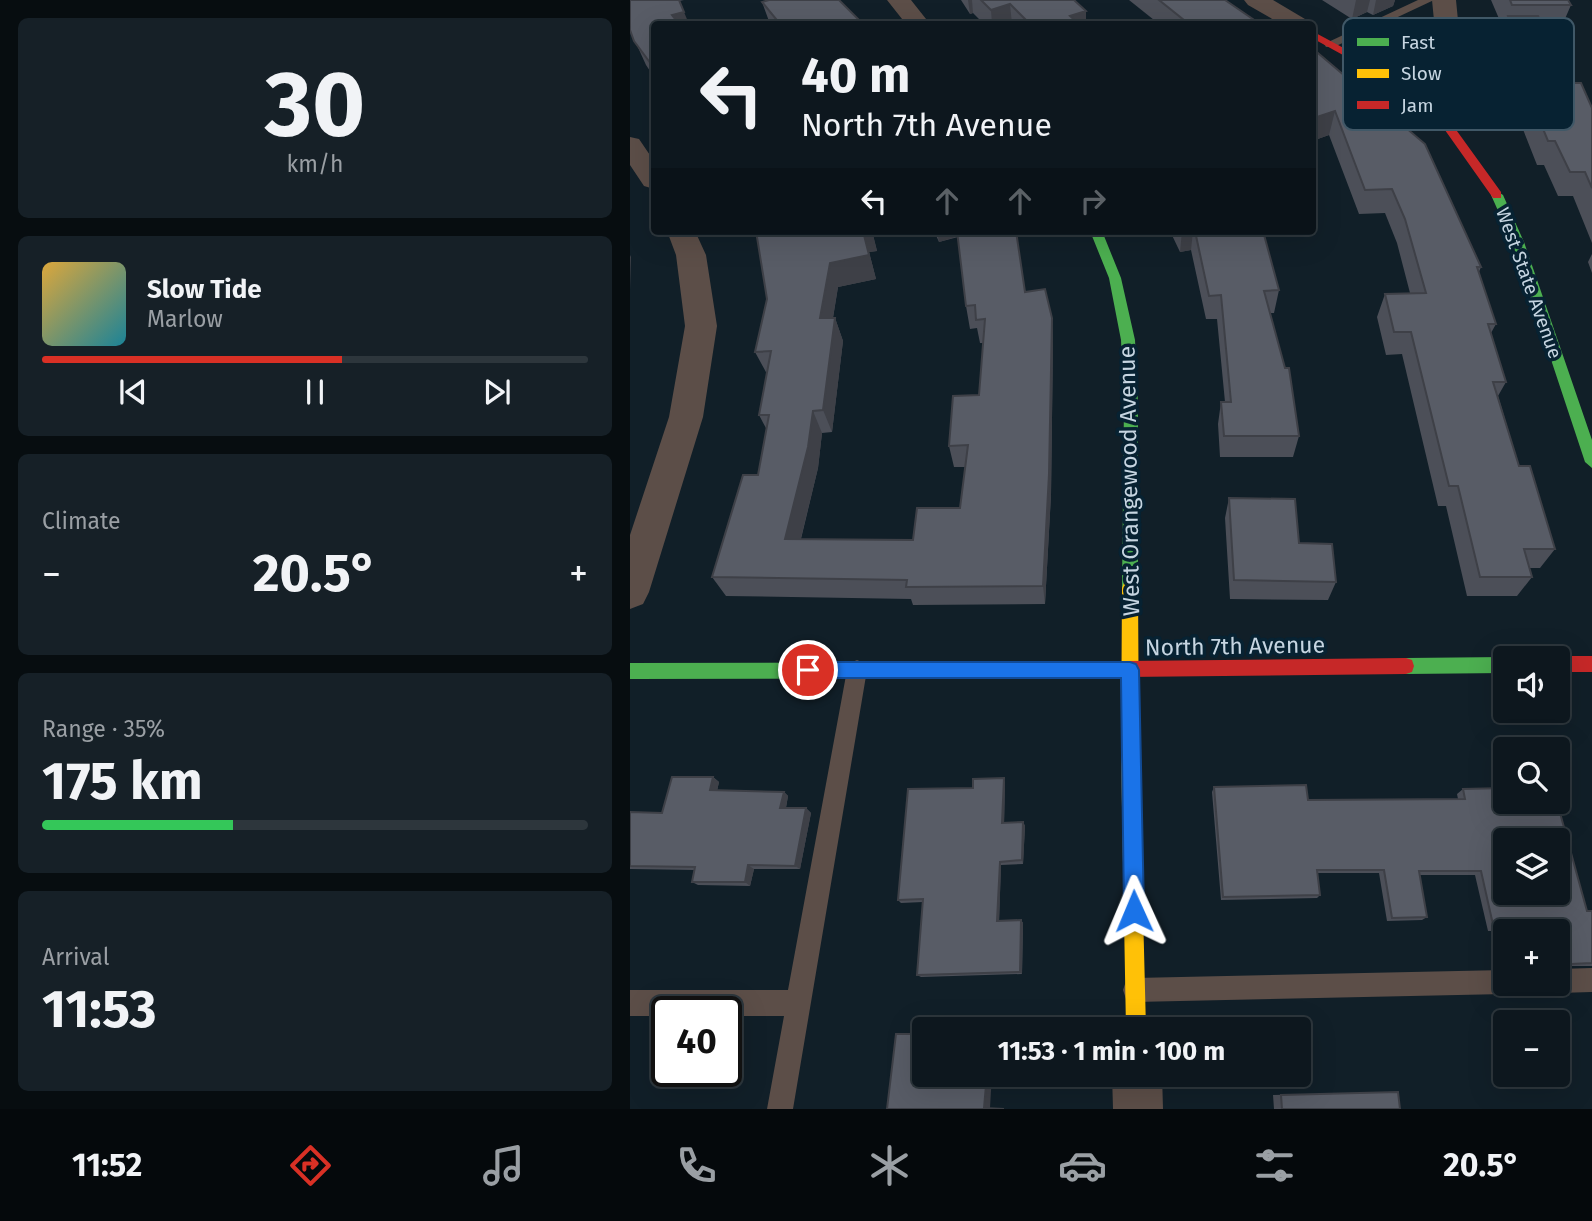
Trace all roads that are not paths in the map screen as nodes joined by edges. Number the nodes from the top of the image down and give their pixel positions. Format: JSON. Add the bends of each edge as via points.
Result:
{"nodes":[{"id":1,"x":899,"y":0,"type":"edge"},
{"id":2,"x":1256,"y":0,"type":"edge"},
{"id":3,"x":1428,"y":0,"type":"edge"},
{"id":4,"x":1444,"y":0,"type":"edge"},
{"id":5,"x":1388,"y":18,"type":"edge"},
{"id":6,"x":1446,"y":18,"type":"edge"},
{"id":7,"x":916,"y":21,"type":"edge"},
{"id":8,"x":1292,"y":21,"type":"edge"},
{"id":9,"x":1316,"y":36,"type":"edge"},
{"id":10,"x":1343,"y":38,"type":"edge"},
{"id":11,"x":1330,"y":44,"type":"junction"},
{"id":12,"x":1343,"y":51,"type":"edge"},
{"id":13,"x":1451,"y":130,"type":"edge"},
{"id":14,"x":630,"y":145,"type":"edge"},
{"id":15,"x":651,"y":176,"type":"edge"},
{"id":16,"x":683,"y":235,"type":"edge"},
{"id":17,"x":1098,"y":235,"type":"edge"},
{"id":18,"x":1592,"y":462,"type":"edge"},
{"id":19,"x":630,"y":592,"type":"edge"},
{"id":20,"x":1570,"y":664,"type":"edge"},
{"id":21,"x":1592,"y":664,"type":"edge"},
{"id":22,"x":1493,"y":665,"type":"edge"},
{"id":23,"x":857,"y":670,"type":"junction"},
{"id":24,"x":1130,"y":670,"type":"junction"},
{"id":25,"x":630,"y":671,"type":"edge"},
{"id":26,"x":1592,"y":980,"type":"edge"},
{"id":27,"x":1570,"y":981,"type":"edge"},
{"id":28,"x":1493,"y":982,"type":"edge"},
{"id":29,"x":1135,"y":990,"type":"junction"},
{"id":30,"x":630,"y":1003,"type":"edge"},
{"id":31,"x":799,"y":1003,"type":"junction"},
{"id":32,"x":1136,"y":1017,"type":"edge"},
{"id":33,"x":1137,"y":1087,"type":"edge"},
{"id":34,"x":779,"y":1109,"type":"edge"},
{"id":35,"x":1138,"y":1109,"type":"edge"}],
"edges":[{"from":1,"to":7,"type":"street"},
{"from":2,"to":8,"type":"street"},
{"from":3,"to":5,"type":"lane"},
{"from":4,"to":6,"type":"street"},
{"from":9,"to":11,"type":"street"},
{"from":10,"to":11,"type":"lane"},
{"from":11,"to":12,"type":"street"},
{"from":13,"to":18,"type":"street","name":"West State Avenue","via":[[1492,185],[1518,242]]},
{"from":14,"to":15,"type":"street"},
{"from":16,"to":19,"type":"street","via":[[691,255],[701,326],[686,417]]},
{"from":17,"to":24,"type":"street","name":"West Orangewood Avenue","via":[[1115,278],[1128,340]]},
{"from":20,"to":21,"type":"street"},
{"from":22,"to":24,"type":"street","name":"North 7th Avenue"},
{"from":23,"to":24,"type":"street","name":"North 7th Avenue"},
{"from":23,"to":25,"type":"street","name":"North 7th Avenue"},
{"from":23,"to":31,"type":"lane"},
{"from":24,"to":29,"type":"street","name":"West Orangewood Avenue"},
{"from":26,"to":27,"type":"lane"},
{"from":28,"to":29,"type":"lane"},
{"from":29,"to":32,"type":"street","name":"West Orangewood Avenue"},
{"from":30,"to":31,"type":"lane"},
{"from":31,"to":34,"type":"lane"},
{"from":33,"to":35,"type":"street"}]}
